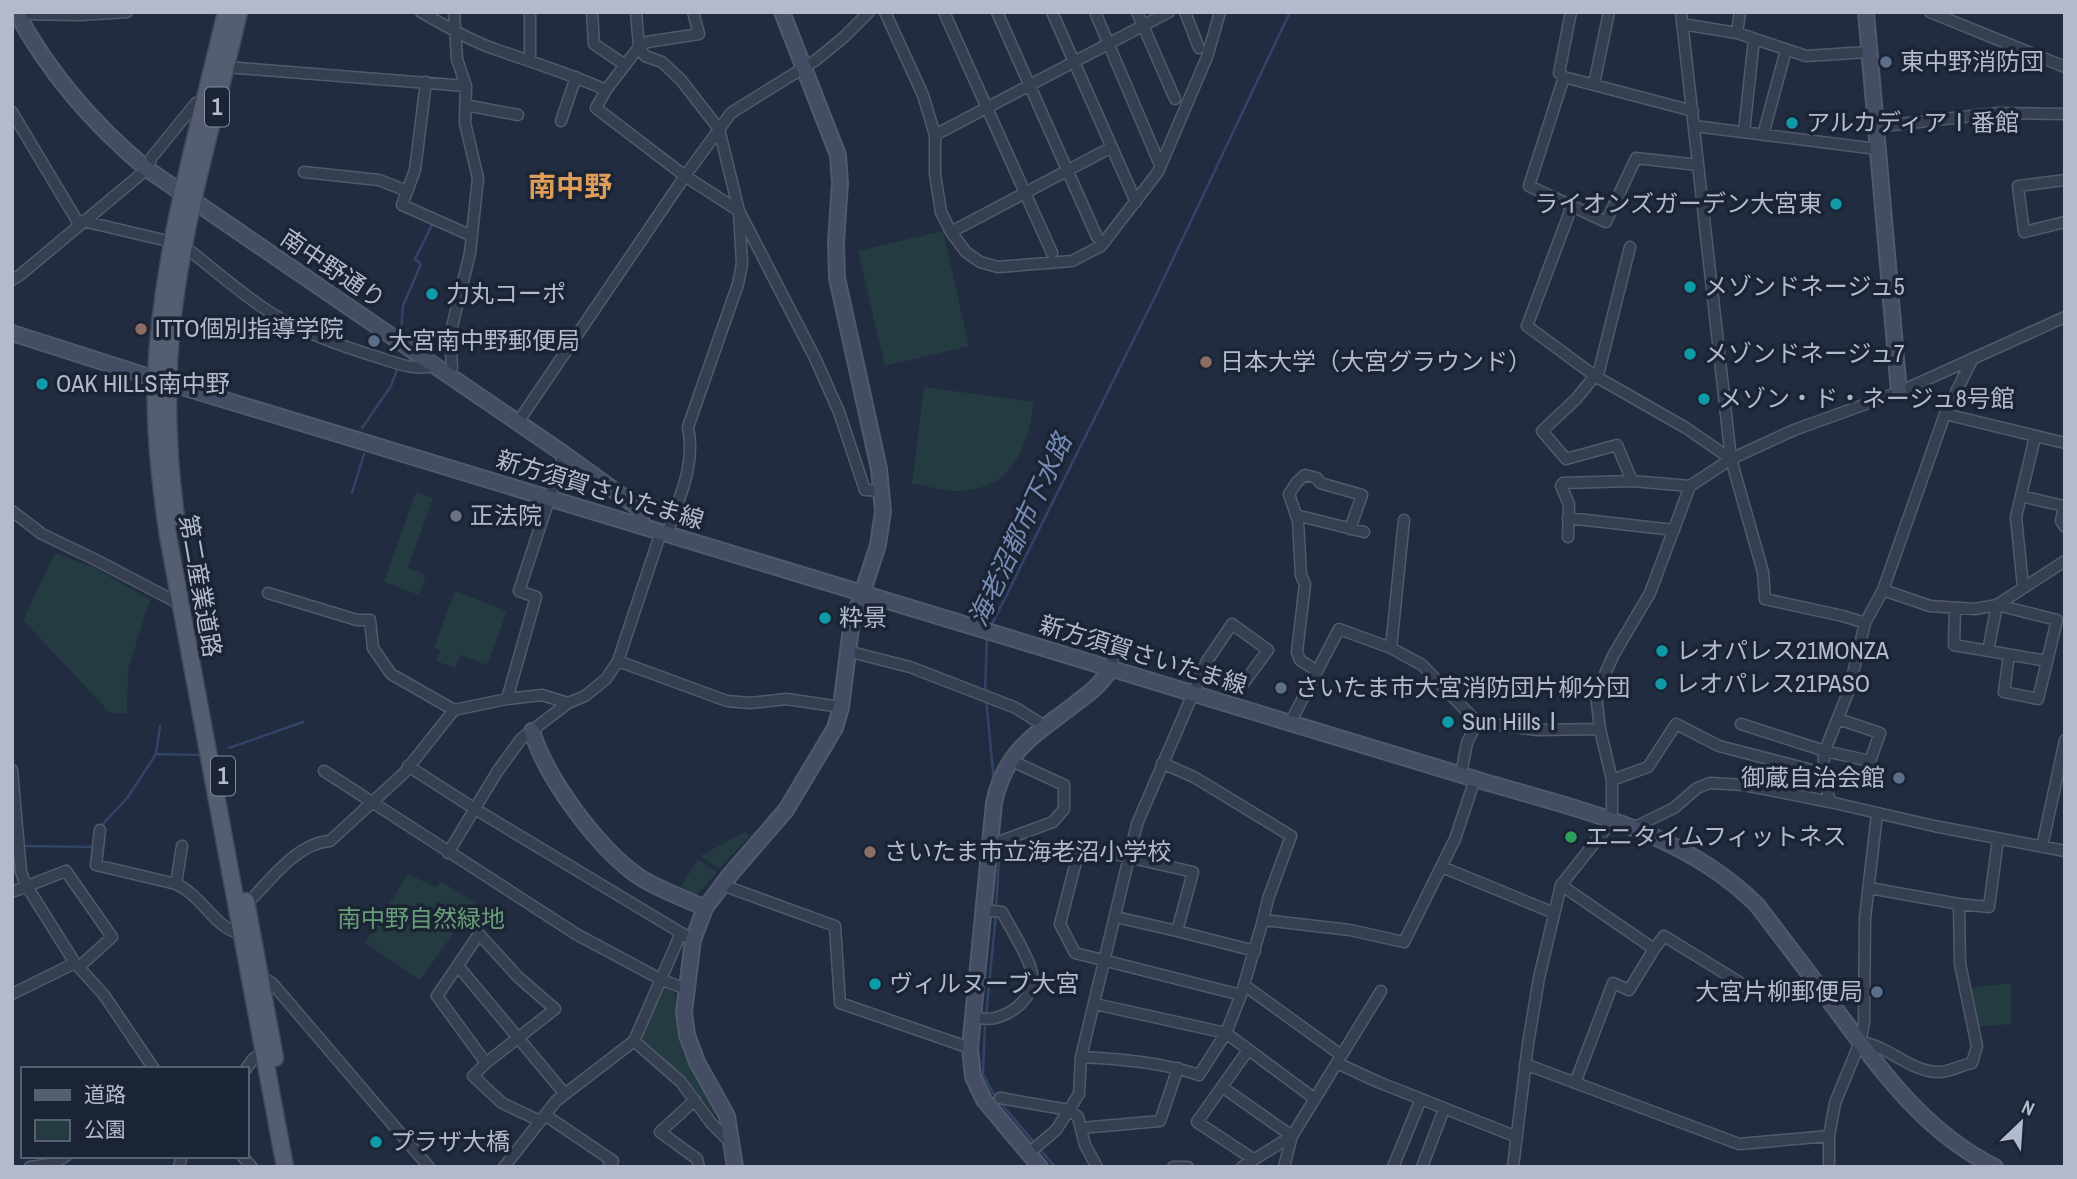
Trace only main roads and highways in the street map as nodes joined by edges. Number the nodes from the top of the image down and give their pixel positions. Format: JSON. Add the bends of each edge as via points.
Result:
{"nodes":[{"id":1,"x":226,"y":12,"type":"edge"},
{"id":2,"x":239,"y":12,"type":"edge"},
{"id":3,"x":188,"y":198,"type":"junction"},
{"id":4,"x":162,"y":381,"type":"junction"},
{"id":5,"x":285,"y":1167,"type":"edge"},
{"id":6,"x":295,"y":1167,"type":"edge"}],
"edges":[{"from":1,"to":3,"type":"main road","name":"第二産業道路","number":"1"},
{"from":2,"to":3,"type":"main road","name":"第二産業道路","number":"1"},
{"from":3,"to":4,"type":"main road","name":"第二産業道路","number":"1"},
{"from":4,"to":5,"type":"main road","name":"第二産業道路","number":"1","via":[[160,484]]},
{"from":4,"to":6,"type":"main road","name":"第二産業道路","number":"1","via":[[178,534]]}]}
